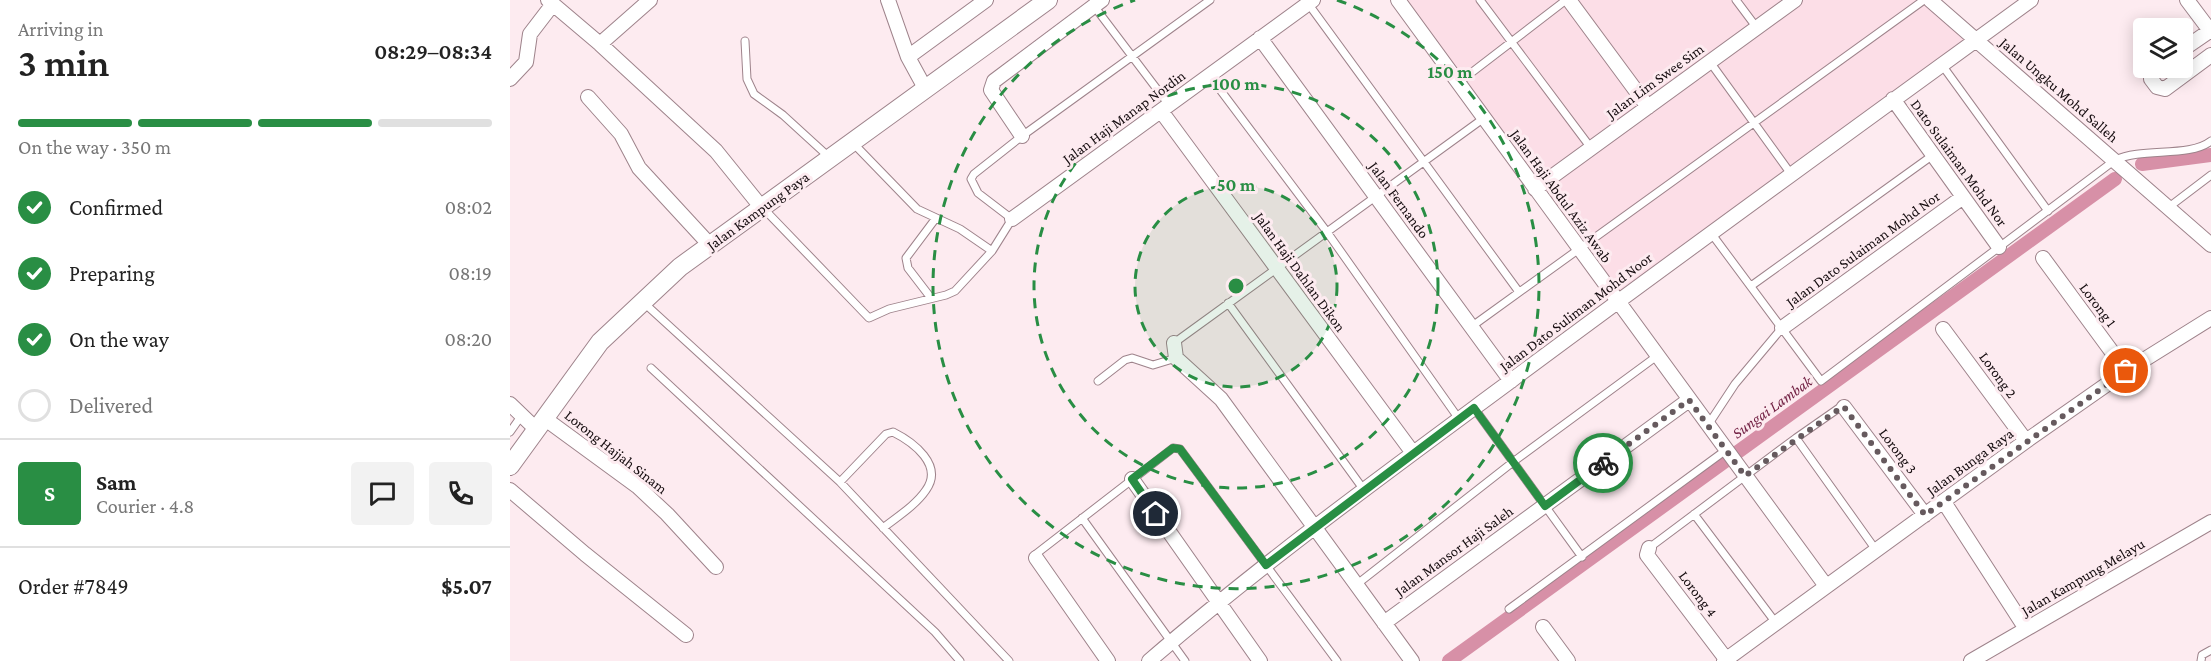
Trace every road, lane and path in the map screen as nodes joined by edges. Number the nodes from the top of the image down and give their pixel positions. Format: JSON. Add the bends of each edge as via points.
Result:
{"nodes":[{"id":1,"x":650,"y":0,"type":"edge"},
{"id":2,"x":888,"y":0,"type":"edge"},
{"id":3,"x":986,"y":0,"type":"edge"},
{"id":4,"x":1048,"y":0,"type":"edge"},
{"id":5,"x":1210,"y":0,"type":"edge"},
{"id":6,"x":1398,"y":0,"type":"edge"},
{"id":7,"x":1480,"y":0,"type":"edge"},
{"id":8,"x":1567,"y":0,"type":"edge"},
{"id":9,"x":1736,"y":0,"type":"edge"},
{"id":10,"x":1795,"y":0,"type":"edge"},
{"id":11,"x":1924,"y":0,"type":"edge"},
{"id":12,"x":1930,"y":0,"type":"edge"},
{"id":13,"x":2187,"y":0,"type":"edge"},
{"id":14,"x":1309,"y":1,"type":"edge"},
{"id":15,"x":2029,"y":1,"type":"edge"},
{"id":16,"x":551,"y":2,"type":"edge"},
{"id":17,"x":1098,"y":3,"type":"edge"},
{"id":18,"x":1757,"y":28,"type":"junction"},
{"id":19,"x":2211,"y":31,"type":"edge"},
{"id":20,"x":1260,"y":38,"type":"junction"},
{"id":21,"x":1976,"y":40,"type":"junction"},
{"id":22,"x":745,"y":41,"type":"dead end"},
{"id":23,"x":1511,"y":42,"type":"junction"},
{"id":24,"x":2193,"y":43,"type":"edge"},
{"id":25,"x":600,"y":44,"type":"junction"},
{"id":26,"x":1132,"y":56,"type":"junction"},
{"id":27,"x":2211,"y":56,"type":"edge"},
{"id":28,"x":908,"y":57,"type":"junction"},
{"id":29,"x":1710,"y":62,"type":"junction"},
{"id":30,"x":1941,"y":63,"type":"junction"},
{"id":31,"x":2193,"y":69,"type":"edge"},
{"id":32,"x":1209,"y":75,"type":"junction"},
{"id":33,"x":2151,"y":78,"type":"edge"},
{"id":34,"x":2180,"y":78,"type":"edge"},
{"id":35,"x":510,"y":79,"type":"edge"},
{"id":36,"x":1458,"y":82,"type":"junction"},
{"id":37,"x":926,"y":90,"type":"junction"},
{"id":38,"x":588,"y":97,"type":"dead end"},
{"id":39,"x":1893,"y":99,"type":"junction"},
{"id":40,"x":1648,"y":106,"type":"junction"},
{"id":41,"x":1165,"y":108,"type":"junction"},
{"id":42,"x":1484,"y":118,"type":"junction"},
{"id":43,"x":1754,"y":123,"type":"junction"},
{"id":44,"x":1022,"y":136,"type":"junction"},
{"id":45,"x":2211,"y":141,"type":"edge"},
{"id":46,"x":853,"y":143,"type":"junction"},
{"id":47,"x":1591,"y":148,"type":"junction"},
{"id":48,"x":1933,"y":155,"type":"junction"},
{"id":49,"x":831,"y":159,"type":"junction"},
{"id":50,"x":1424,"y":162,"type":"junction"},
{"id":51,"x":2118,"y":163,"type":"junction"},
{"id":52,"x":1791,"y":174,"type":"junction"},
{"id":53,"x":2211,"y":176,"type":"edge"},
{"id":54,"x":1535,"y":189,"type":"junction"},
{"id":55,"x":1376,"y":196,"type":"junction"},
{"id":56,"x":1963,"y":197,"type":"junction"},
{"id":57,"x":2169,"y":207,"type":"junction"},
{"id":58,"x":762,"y":208,"type":"junction"},
{"id":59,"x":2048,"y":211,"type":"junction"},
{"id":60,"x":936,"y":218,"type":"junction"},
{"id":61,"x":1012,"y":219,"type":"junction"},
{"id":62,"x":1327,"y":232,"type":"junction"},
{"id":63,"x":1711,"y":233,"type":"junction"},
{"id":64,"x":710,"y":245,"type":"junction"},
{"id":65,"x":2211,"y":245,"type":"edge"},
{"id":66,"x":1999,"y":247,"type":"junction"},
{"id":67,"x":1579,"y":249,"type":"junction"},
{"id":68,"x":992,"y":251,"type":"junction"},
{"id":69,"x":2043,"y":258,"type":"dead end"},
{"id":70,"x":1277,"y":268,"type":"junction"},
{"id":71,"x":1751,"y":286,"type":"junction"},
{"id":72,"x":1519,"y":292,"type":"junction"},
{"id":73,"x":932,"y":298,"type":"junction"},
{"id":74,"x":642,"y":300,"type":"junction"},
{"id":75,"x":1618,"y":301,"type":"junction"},
{"id":76,"x":1228,"y":303,"type":"junction"},
{"id":77,"x":2211,"y":318,"type":"edge"},
{"id":78,"x":1471,"y":327,"type":"junction"},
{"id":79,"x":1782,"y":328,"type":"junction"},
{"id":80,"x":1943,"y":329,"type":"dead end"},
{"id":81,"x":1174,"y":342,"type":"joint"},
{"id":82,"x":1658,"y":356,"type":"junction"},
{"id":83,"x":1176,"y":358,"type":"junction"},
{"id":84,"x":651,"y":368,"type":"dead end"},
{"id":85,"x":2126,"y":371,"type":"junction"},
{"id":86,"x":1098,"y":381,"type":"dead end"},
{"id":87,"x":1511,"y":381,"type":"junction"},
{"id":88,"x":1689,"y":400,"type":"junction"},
{"id":89,"x":510,"y":404,"type":"edge"},
{"id":90,"x":1844,"y":407,"type":"joint"},
{"id":91,"x":1474,"y":408,"type":"junction"},
{"id":92,"x":522,"y":415,"type":"junction"},
{"id":93,"x":1460,"y":419,"type":"junction"},
{"id":94,"x":540,"y":423,"type":"junction"},
{"id":95,"x":1707,"y":425,"type":"junction"},
{"id":96,"x":510,"y":432,"type":"edge"},
{"id":97,"x":1796,"y":438,"type":"junction"},
{"id":98,"x":2026,"y":441,"type":"junction"},
{"id":99,"x":1413,"y":453,"type":"junction"},
{"id":100,"x":1730,"y":456,"type":"junction"},
{"id":101,"x":1513,"y":462,"type":"junction"},
{"id":102,"x":510,"y":466,"type":"edge"},
{"id":103,"x":1745,"y":476,"type":"junction"},
{"id":104,"x":1132,"y":479,"type":"junction"},
{"id":105,"x":840,"y":482,"type":"junction"},
{"id":106,"x":510,"y":490,"type":"edge"},
{"id":107,"x":1364,"y":490,"type":"junction"},
{"id":108,"x":1944,"y":502,"type":"junction"},
{"id":109,"x":1545,"y":506,"type":"junction"},
{"id":110,"x":1694,"y":514,"type":"junction"},
{"id":111,"x":1925,"y":515,"type":"junction"},
{"id":112,"x":1082,"y":518,"type":"junction"},
{"id":113,"x":1314,"y":527,"type":"junction"},
{"id":114,"x":883,"y":528,"type":"junction"},
{"id":115,"x":2209,"y":529,"type":"edge"},
{"id":116,"x":1649,"y":548,"type":"joint"},
{"id":117,"x":1876,"y":550,"type":"junction"},
{"id":118,"x":1581,"y":557,"type":"junction"},
{"id":119,"x":1036,"y":558,"type":"joint"},
{"id":120,"x":1266,"y":565,"type":"junction"},
{"id":121,"x":716,"y":567,"type":"dead end"},
{"id":122,"x":1356,"y":585,"type":"junction"},
{"id":123,"x":1826,"y":586,"type":"junction"},
{"id":124,"x":1218,"y":602,"type":"junction"},
{"id":125,"x":1509,"y":609,"type":"dead end"},
{"id":126,"x":1384,"y":623,"type":"junction"},
{"id":127,"x":1776,"y":623,"type":"junction"},
{"id":128,"x":1543,"y":627,"type":"dead end"},
{"id":129,"x":2026,"y":629,"type":"junction"},
{"id":130,"x":686,"y":635,"type":"dead end"},
{"id":131,"x":1172,"y":642,"type":"junction"},
{"id":132,"x":2211,"y":650,"type":"edge"},
{"id":133,"x":1725,"y":660,"type":"edge"},
{"id":134,"x":960,"y":661,"type":"edge"},
{"id":135,"x":1010,"y":661,"type":"edge"},
{"id":136,"x":1108,"y":661,"type":"edge"},
{"id":137,"x":1149,"y":661,"type":"edge"},
{"id":138,"x":1185,"y":661,"type":"edge"},
{"id":139,"x":1260,"y":661,"type":"edge"},
{"id":140,"x":1336,"y":661,"type":"edge"},
{"id":141,"x":1412,"y":661,"type":"edge"},
{"id":142,"x":1568,"y":661,"type":"edge"},
{"id":143,"x":1971,"y":661,"type":"edge"},
{"id":144,"x":2201,"y":661,"type":"edge"}],
"edges":[{"from":1,"to":25,"type":"street"},
{"from":2,"to":28,"type":"street"},
{"from":3,"to":28,"type":"street"},
{"from":4,"to":37,"type":"street","name":"Jalan Kampung Paya"},
{"from":5,"to":26,"type":"lane"},
{"from":6,"to":36,"type":"street","name":"Jalan Haji Abdul Aziz Awab"},
{"from":7,"to":23,"type":"lane"},
{"from":8,"to":23,"type":"lane"},
{"from":8,"to":40,"type":"street"},
{"from":9,"to":18,"type":"lane"},
{"from":10,"to":18,"type":"street","name":"Jalan Lim Swee Sim"},
{"from":11,"to":43,"type":"lane"},
{"from":12,"to":21,"type":"street","name":"Jalan Ungku Mohd Salleh"},
{"from":13,"to":19,"type":"street"},
{"from":14,"to":20,"type":"street","name":"Jalan Haji Manap Nordin"},
{"from":14,"to":50,"type":"lane"},
{"from":15,"to":21,"type":"street","name":"Jalan Dato Suliman Mohd Noor"},
{"from":16,"to":25,"type":"street"},
{"from":16,"to":35,"type":"street","via":[[530,34],[526,62]]},
{"from":17,"to":26,"type":"lane"},
{"from":17,"to":44,"type":"street","via":[[994,81],[992,90]]},
{"from":18,"to":29,"type":"street","name":"Jalan Lim Swee Sim"},
{"from":19,"to":24,"type":"street"},
{"from":20,"to":32,"type":"street","name":"Jalan Haji Manap Nordin"},
{"from":20,"to":55,"type":"street","name":"Jalan Fernando"},
{"from":21,"to":30,"type":"street","name":"Jalan Dato Suliman Mohd Noor"},
{"from":21,"to":51,"type":"street","name":"Jalan Ungku Mohd Salleh"},
{"from":22,"to":49,"type":"lane","via":[[747,80],[754,94]]},
{"from":23,"to":36,"type":"lane"},
{"from":23,"to":47,"type":"lane"},
{"from":25,"to":58,"type":"street","via":[[716,151]]},
{"from":26,"to":41,"type":"lane"},
{"from":26,"to":44,"type":"lane"},
{"from":27,"to":31,"type":"street"},
{"from":28,"to":37,"type":"street"},
{"from":29,"to":40,"type":"street","name":"Jalan Lim Swee Sim"},
{"from":29,"to":43,"type":"lane"},
{"from":30,"to":39,"type":"street","name":"Jalan Dato Suliman Mohd Noor"},
{"from":30,"to":59,"type":"lane"},
{"from":32,"to":41,"type":"street","name":"Jalan Haji Manap Nordin"},
{"from":32,"to":62,"type":"lane"},
{"from":33,"to":34,"type":"street","via":[[2157,87],[2165,89]]},
{"from":36,"to":42,"type":"street","name":"Jalan Haji Abdul Aziz Awab"},
{"from":37,"to":46,"type":"street","name":"Jalan Kampung Paya"},
{"from":38,"to":64,"type":"street","via":[[621,134],[639,168]]},
{"from":39,"to":48,"type":"street","name":"Dato Sulaiman Mohd Nor"},
{"from":39,"to":52,"type":"street","name":"Jalan Dato Suliman Mohd Noor"},
{"from":40,"to":47,"type":"street","name":"Jalan Lim Swee Sim"},
{"from":41,"to":61,"type":"street","name":"Jalan Haji Manap Nordin"},
{"from":41,"to":70,"type":"street","name":"Jalan Haji Dahlan Dikon"},
{"from":42,"to":50,"type":"lane"},
{"from":42,"to":54,"type":"street","name":"Jalan Haji Abdul Aziz Awab"},
{"from":43,"to":52,"type":"lane"},
{"from":43,"to":67,"type":"lane"},
{"from":44,"to":61,"type":"lane","via":[[971,179],[978,193]]},
{"from":45,"to":51,"type":"lane","via":[[2193,149],[2128,154]]},
{"from":46,"to":49,"type":"street","name":"Jalan Kampung Paya"},
{"from":46,"to":60,"type":"lane","via":[[917,209]]},
{"from":47,"to":54,"type":"street","name":"Jalan Lim Swee Sim"},
{"from":48,"to":56,"type":"street","name":"Dato Sulaiman Mohd Nor"},
{"from":48,"to":71,"type":"lane"},
{"from":49,"to":58,"type":"street","name":"Jalan Kampung Paya"},
{"from":50,"to":55,"type":"lane"},
{"from":50,"to":72,"type":"lane"},
{"from":51,"to":57,"type":"street","name":"Jalan Ungku Mohd Salleh"},
{"from":51,"to":59,"type":"lane"},
{"from":52,"to":63,"type":"street","name":"Jalan Dato Suliman Mohd Noor"},
{"from":53,"to":57,"type":"lane"},
{"from":54,"to":67,"type":"street","name":"Jalan Haji Abdul Aziz Awab"},
{"from":55,"to":62,"type":"lane"},
{"from":55,"to":78,"type":"street","name":"Jalan Fernando"},
{"from":56,"to":66,"type":"street","name":"Dato Sulaiman Mohd Nor"},
{"from":56,"to":79,"type":"street","name":"Jalan Dato Sulaiman Mohd Nor"},
{"from":57,"to":65,"type":"street","name":"Jalan Ungku Mohd Salleh"},
{"from":58,"to":64,"type":"street","name":"Jalan Kampung Paya"},
{"from":58,"to":73,"type":"lane","via":[[869,318]]},
{"from":59,"to":66,"type":"lane"},
{"from":60,"to":68,"type":"lane"},
{"from":60,"to":73,"type":"lane","via":[[906,258],[908,268]]},
{"from":61,"to":68,"type":"lane"},
{"from":62,"to":70,"type":"lane"},
{"from":62,"to":93,"type":"lane"},
{"from":63,"to":71,"type":"lane"},
{"from":63,"to":75,"type":"street","name":"Jalan Dato Suliman Mohd Noor"},
{"from":64,"to":74,"type":"street","name":"Jalan Kampung Paya"},
{"from":66,"to":79,"type":"lane","via":[[1821,381]]},
{"from":67,"to":72,"type":"lane"},
{"from":67,"to":75,"type":"street","name":"Jalan Haji Abdul Aziz Awab"},
{"from":68,"to":73,"type":"lane","via":[[955,291]]},
{"from":69,"to":85,"type":"street","name":"Lorong 1"},
{"from":70,"to":76,"type":"lane"},
{"from":70,"to":99,"type":"street","name":"Jalan Haji Dahlan Dikon"},
{"from":71,"to":79,"type":"lane"},
{"from":72,"to":78,"type":"lane"},
{"from":74,"to":94,"type":"street","name":"Jalan Kampung Paya","via":[[600,342]]},
{"from":74,"to":105,"type":"lane"},
{"from":75,"to":82,"type":"street","name":"Jalan Haji Abdul Aziz Awab"},
{"from":75,"to":87,"type":"street","name":"Jalan Dato Suliman Mohd Noor"},
{"from":76,"to":81,"type":"lane"},
{"from":76,"to":107,"type":"lane"},
{"from":77,"to":85,"type":"street","name":"Jalan Bunga Raya"},
{"from":78,"to":87,"type":"street","name":"Jalan Fernando"},
{"from":79,"to":95,"type":"lane"},
{"from":80,"to":98,"type":"street","name":"Lorong 2"},
{"from":81,"to":83,"type":"street"},
{"from":82,"to":88,"type":"street","name":"Jalan Haji Abdul Aziz Awab"},
{"from":82,"to":101,"type":"lane"},
{"from":83,"to":86,"type":"lane","via":[[1153,365],[1132,358],[1125,360]]},
{"from":83,"to":113,"type":"street","via":[[1221,399]]},
{"from":84,"to":134,"type":"lane","via":[[935,632]]},
{"from":85,"to":98,"type":"street","name":"Jalan Bunga Raya"},
{"from":87,"to":91,"type":"street","name":"Jalan Dato Suliman Mohd Noor"},
{"from":88,"to":95,"type":"street","name":"Jalan Haji Abdul Aziz Awab"},
{"from":88,"to":109,"type":"street","name":"Jalan Mansor Haji Saleh"},
{"from":89,"to":92,"type":"street","name":"Lorong Hajjah Sinam"},
{"from":90,"to":97,"type":"lane"},
{"from":90,"to":111,"type":"street","name":"Lorong 3"},
{"from":91,"to":93,"type":"street","name":"Jalan Dato Suliman Mohd Noor"},
{"from":91,"to":101,"type":"lane"},
{"from":92,"to":94,"type":"street","name":"Lorong Hajjah Sinam"},
{"from":92,"to":96,"type":"lane"},
{"from":93,"to":99,"type":"street","name":"Jalan Dato Suliman Mohd Noor"},
{"from":94,"to":102,"type":"street","name":"Jalan Kampung Paya"},
{"from":94,"to":121,"type":"street","name":"Lorong Hajjah Sinam","via":[[638,486]]},
{"from":95,"to":100,"type":"street","name":"Jalan Haji Abdul Aziz Awab"},
{"from":97,"to":103,"type":"lane"},
{"from":97,"to":117,"type":"lane"},
{"from":98,"to":108,"type":"street","name":"Jalan Bunga Raya"},
{"from":99,"to":107,"type":"street","name":"Jalan Dato Suliman Mohd Noor"},
{"from":100,"to":103,"type":"street","name":"Jalan Haji Abdul Aziz Awab"},
{"from":100,"to":118,"type":"lane"},
{"from":101,"to":109,"type":"lane"},
{"from":101,"to":122,"type":"lane"},
{"from":103,"to":110,"type":"lane"},
{"from":103,"to":123,"type":"street","name":"Jalan Haji Abdul Aziz Awab"},
{"from":104,"to":112,"type":"lane"},
{"from":104,"to":120,"type":"lane","via":[[1173,448],[1180,449]]},
{"from":104,"to":124,"type":"street"},
{"from":105,"to":114,"type":"lane"},
{"from":105,"to":114,"type":"lane","via":[[886,434],[893,432],[919,450],[930,463],[930,483],[921,496]]},
{"from":106,"to":130,"type":"street"},
{"from":107,"to":113,"type":"street","name":"Jalan Dato Suliman Mohd Noor"},
{"from":108,"to":111,"type":"street","name":"Jalan Bunga Raya"},
{"from":108,"to":129,"type":"street"},
{"from":109,"to":118,"type":"lane"},
{"from":109,"to":126,"type":"street","name":"Jalan Mansor Haji Saleh"},
{"from":110,"to":116,"type":"lane"},
{"from":110,"to":127,"type":"lane"},
{"from":111,"to":117,"type":"street","name":"Jalan Bunga Raya"},
{"from":112,"to":119,"type":"lane","via":[[1036,554]]},
{"from":112,"to":131,"type":"lane"},
{"from":113,"to":120,"type":"street","name":"Jalan Dato Suliman Mohd Noor"},
{"from":113,"to":122,"type":"street"},
{"from":114,"to":135,"type":"lane"},
{"from":115,"to":129,"type":"street","name":"Jalan Kampung Melayu"},
{"from":116,"to":133,"type":"street","name":"Lorong 4","via":[[1647,555]]},
{"from":117,"to":123,"type":"street","name":"Jalan Bunga Raya"},
{"from":118,"to":125,"type":"lane"},
{"from":119,"to":136,"type":"street"},
{"from":120,"to":124,"type":"street","name":"Jalan Dato Suliman Mohd Noor"},
{"from":120,"to":140,"type":"lane"},
{"from":122,"to":126,"type":"street"},
{"from":123,"to":127,"type":"street","name":"Jalan Bunga Raya"},
{"from":124,"to":131,"type":"street","name":"Jalan Dato Suliman Mohd Noor"},
{"from":124,"to":139,"type":"street"},
{"from":126,"to":141,"type":"street"},
{"from":127,"to":133,"type":"street","name":"Jalan Bunga Raya"},
{"from":128,"to":142,"type":"street"},
{"from":129,"to":143,"type":"street","name":"Jalan Kampung Melayu"},
{"from":131,"to":137,"type":"street","name":"Jalan Dato Suliman Mohd Noor"},
{"from":131,"to":138,"type":"lane"},
{"from":132,"to":144,"type":"lane","via":[[2202,655]]}]}
